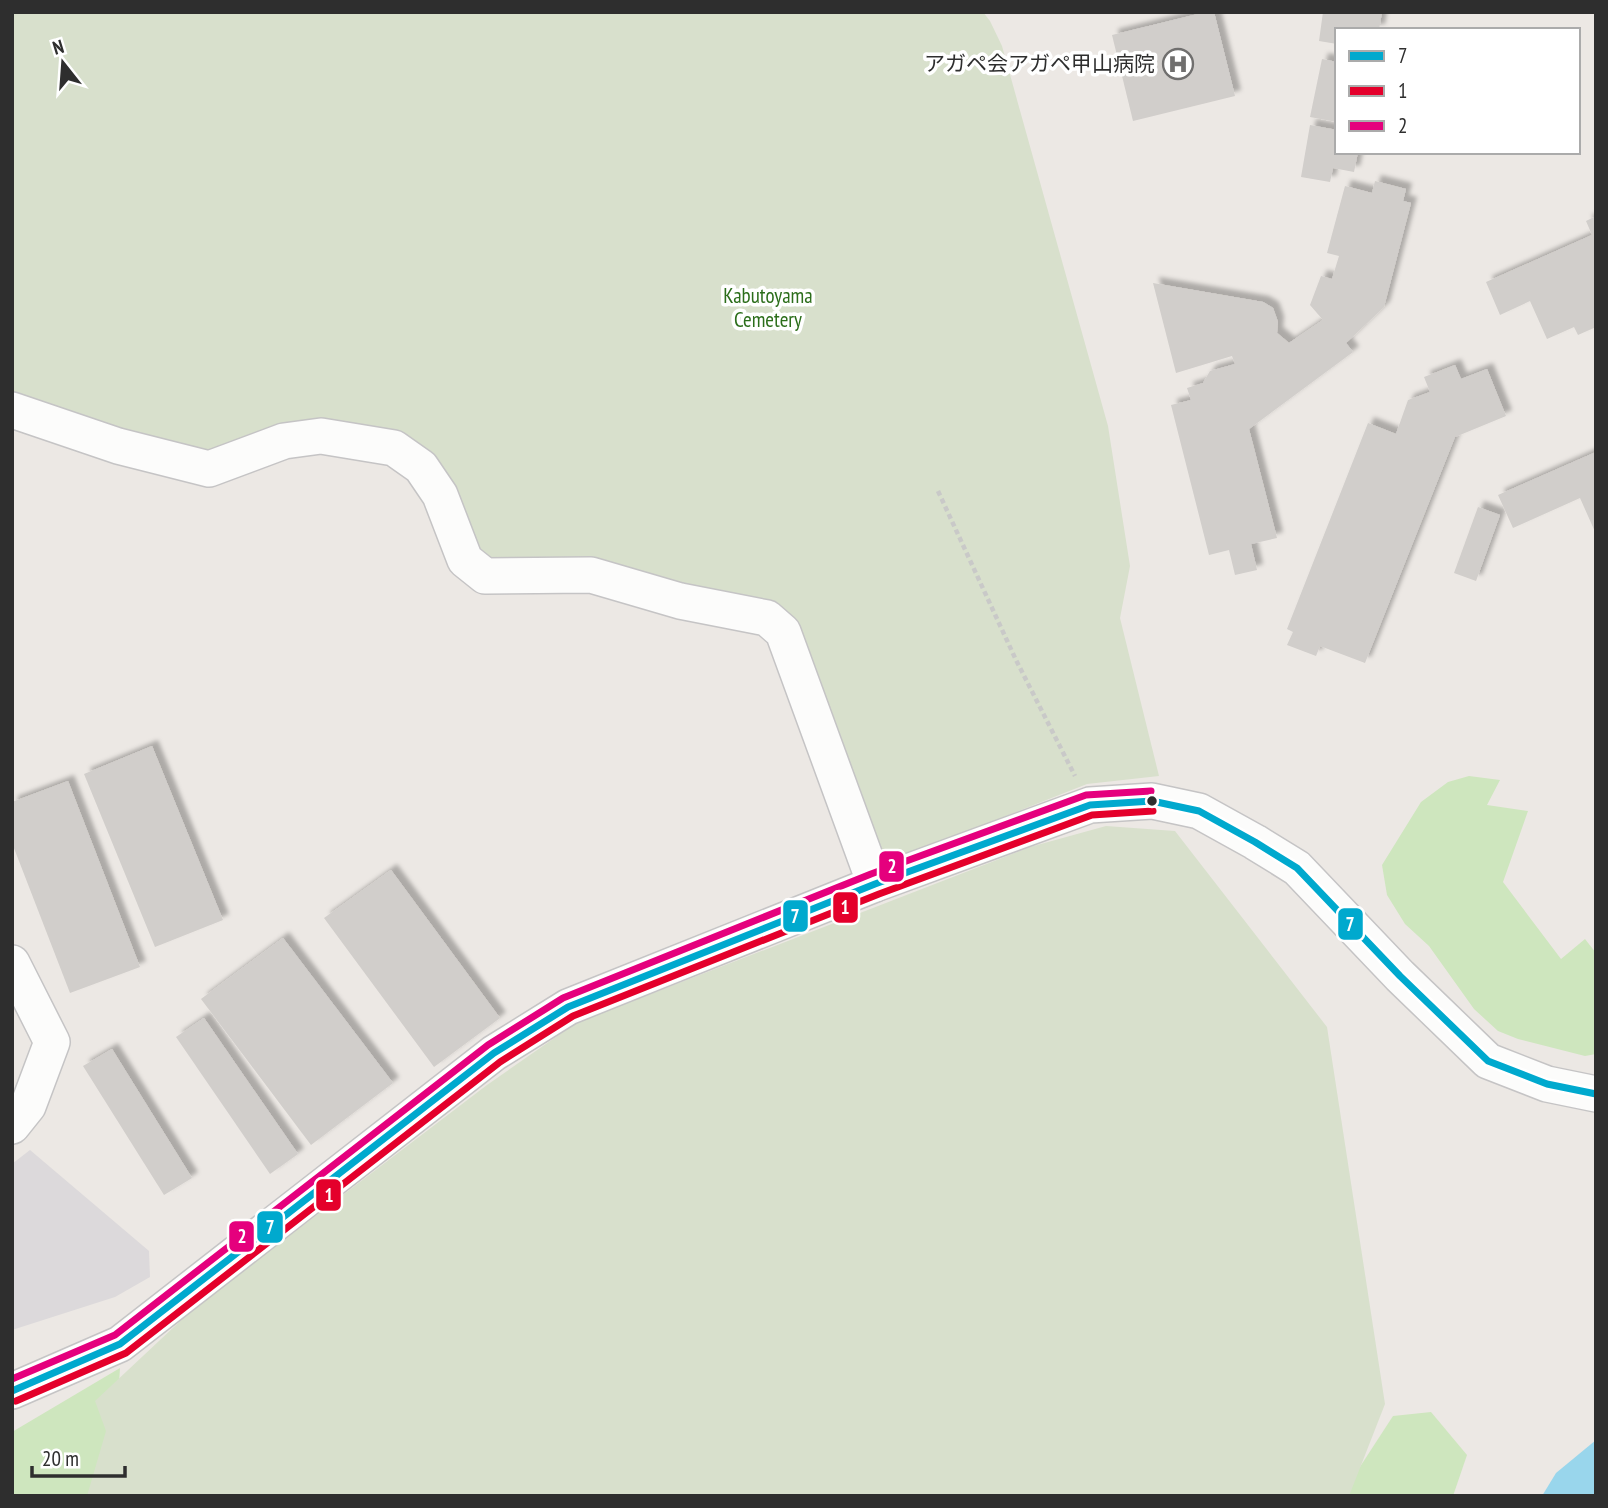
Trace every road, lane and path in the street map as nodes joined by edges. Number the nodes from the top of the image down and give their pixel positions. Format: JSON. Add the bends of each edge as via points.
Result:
{"nodes":[{"id":1,"x":12,"y":410,"type":"edge"},
{"id":2,"x":937,"y":491,"type":"dead end"},
{"id":3,"x":1090,"y":805,"type":"junction"},
{"id":4,"x":875,"y":884,"type":"junction"},
{"id":5,"x":12,"y":963,"type":"edge"},
{"id":6,"x":1596,"y":1094,"type":"edge"},
{"id":7,"x":12,"y":1126,"type":"edge"},
{"id":8,"x":12,"y":1391,"type":"edge"}],
"edges":[{"from":1,"to":4,"type":"street","via":[[118,446],[209,469],[284,442],[321,436],[394,448],[421,467],[440,495],[465,560],[485,576],[591,575],[680,601],[767,618],[783,632]]},
{"from":2,"to":3,"type":"path"},
{"from":3,"to":4,"type":"street"},
{"from":3,"to":6,"type":"street","via":[[1152,801],[1199,811],[1255,842],[1297,867],[1488,1061],[1547,1084]]},
{"from":4,"to":8,"type":"street","via":[[568,1007],[494,1054],[120,1344]]},
{"from":5,"to":7,"type":"street","via":[[52,1042],[28,1106]]}]}
